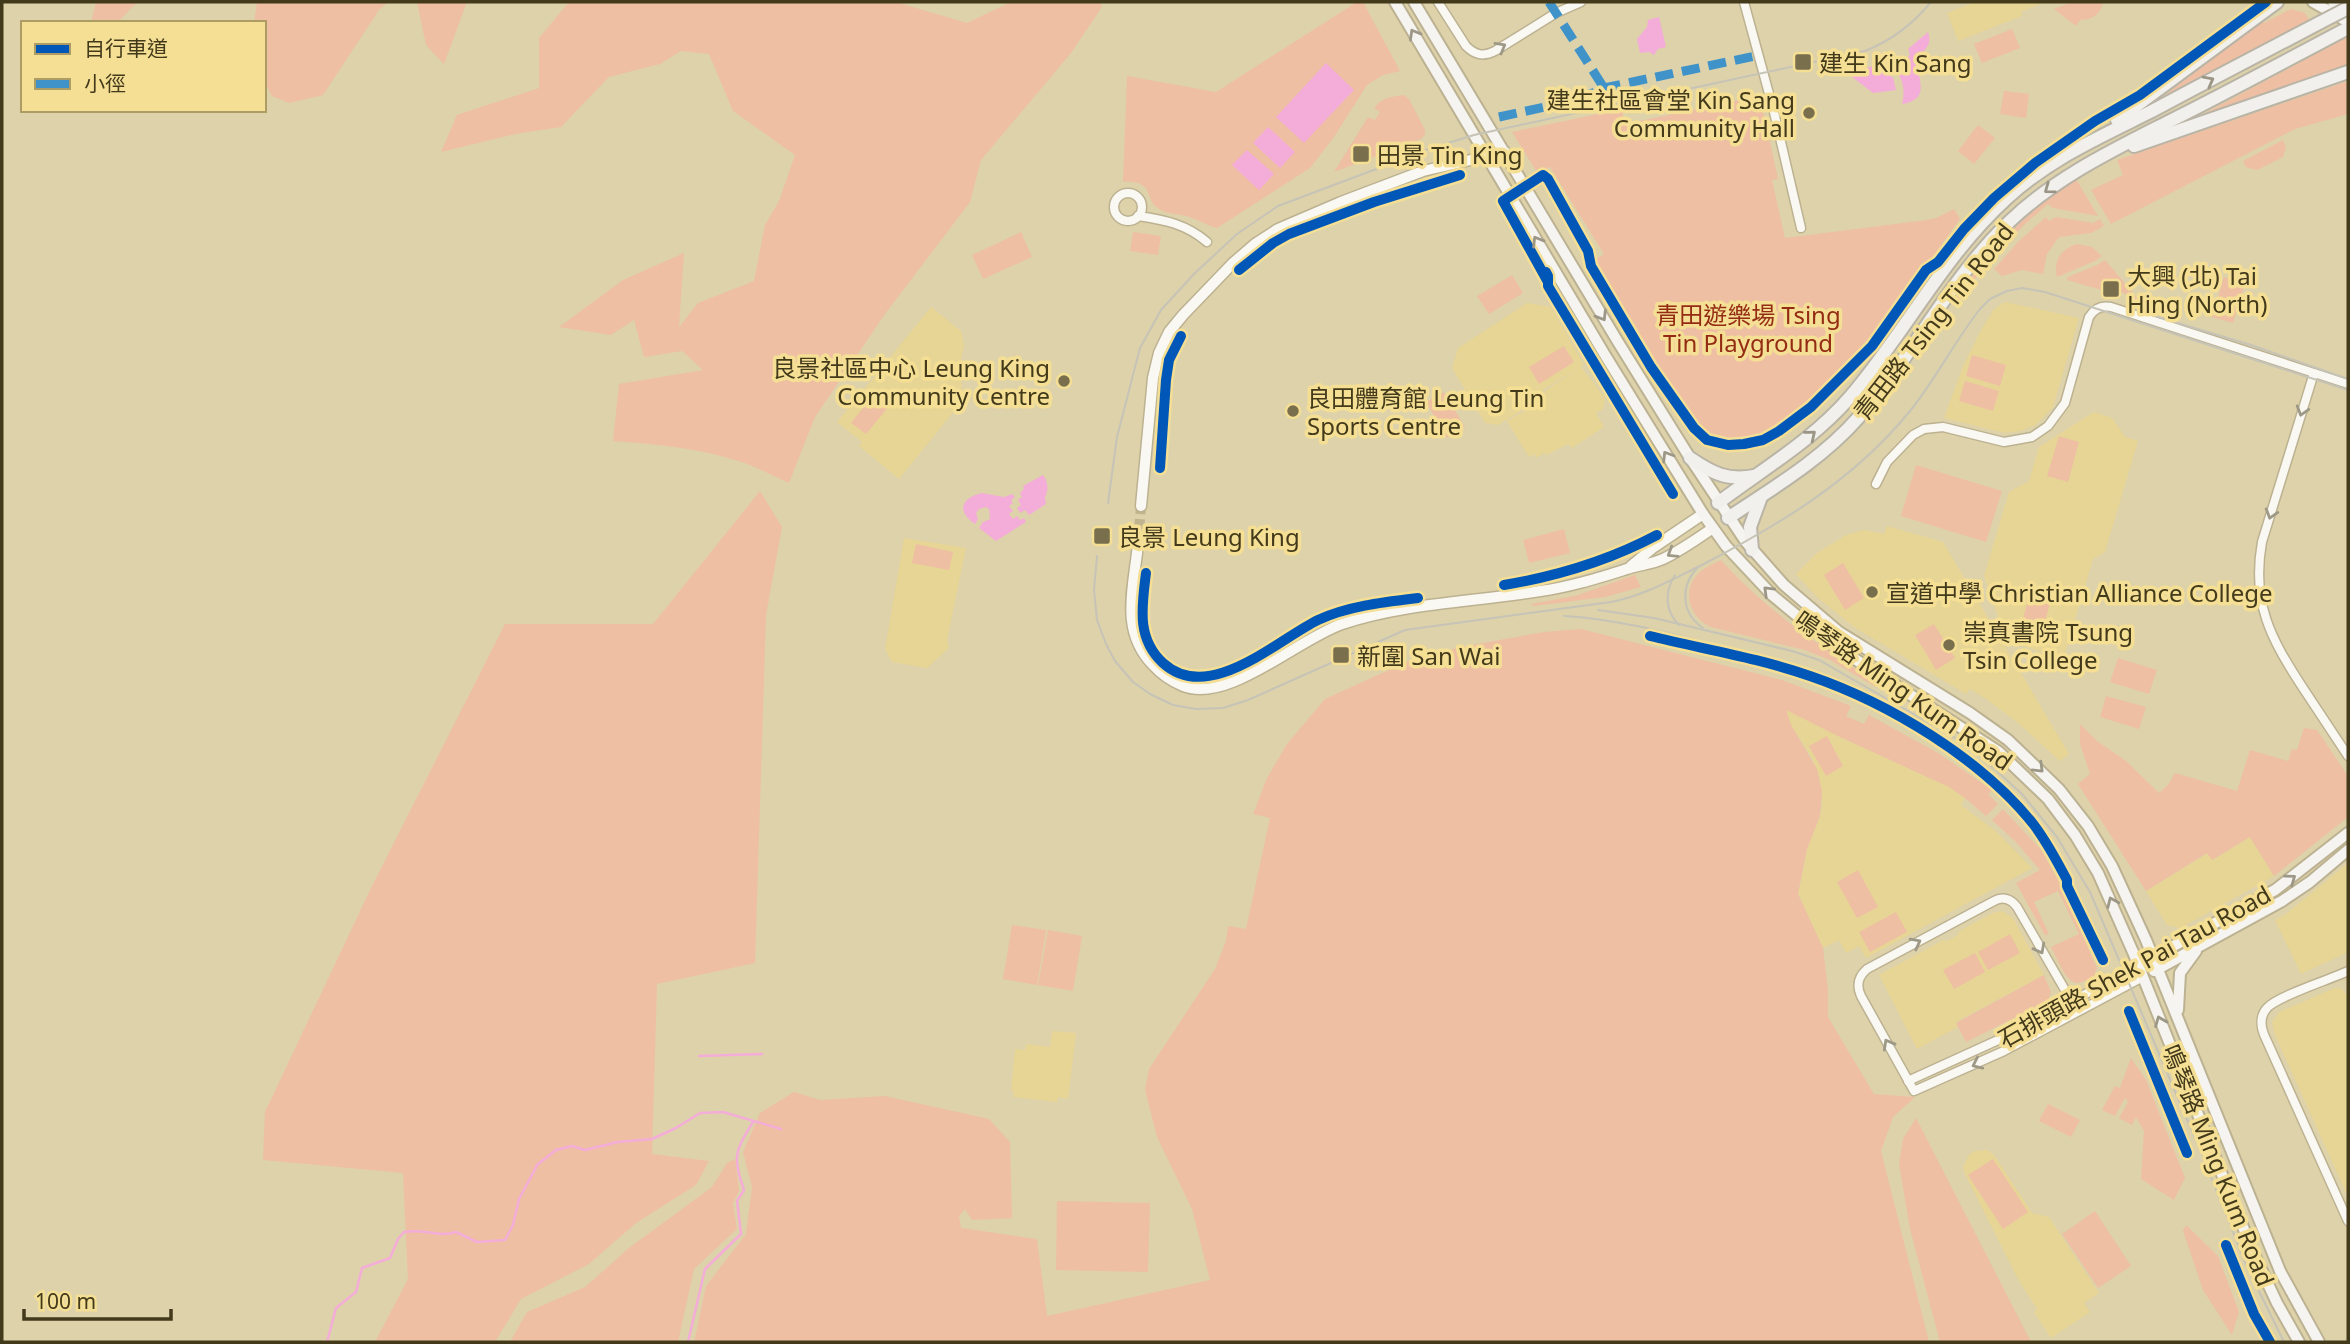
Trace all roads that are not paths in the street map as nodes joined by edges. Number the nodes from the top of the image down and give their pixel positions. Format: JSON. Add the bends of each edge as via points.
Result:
{"nodes":[{"id":1,"x":1395,"y":2,"type":"edge"},
{"id":2,"x":1414,"y":2,"type":"edge"},
{"id":3,"x":1438,"y":2,"type":"edge"},
{"id":4,"x":1581,"y":2,"type":"edge"},
{"id":5,"x":1744,"y":2,"type":"edge"},
{"id":6,"x":2277,"y":2,"type":"edge"},
{"id":7,"x":2313,"y":2,"type":"edge"},
{"id":8,"x":2333,"y":2,"type":"edge"},
{"id":9,"x":2348,"y":8,"type":"edge"},
{"id":10,"x":2348,"y":16,"type":"edge"},
{"id":11,"x":2345,"y":28,"type":"edge"},
{"id":12,"x":2348,"y":72,"type":"edge"},
{"id":13,"x":2094,"y":138,"type":"junction"},
{"id":14,"x":1505,"y":152,"type":"junction"},
{"id":15,"x":2106,"y":153,"type":"junction"},
{"id":16,"x":1486,"y":156,"type":"junction"},
{"id":17,"x":1138,"y":216,"type":"dead end"},
{"id":18,"x":1801,"y":228,"type":"dead end"},
{"id":19,"x":1207,"y":242,"type":"dead end"},
{"id":20,"x":2314,"y":373,"type":"junction"},
{"id":21,"x":2348,"y":384,"type":"edge"},
{"id":22,"x":1690,"y":458,"type":"junction"},
{"id":23,"x":1756,"y":475,"type":"junction"},
{"id":24,"x":1876,"y":484,"type":"dead end"},
{"id":25,"x":1761,"y":497,"type":"junction"},
{"id":26,"x":1718,"y":503,"type":"junction"},
{"id":27,"x":1142,"y":506,"type":"tunnel mouth"},
{"id":28,"x":1703,"y":514,"type":"junction"},
{"id":29,"x":1728,"y":519,"type":"junction"},
{"id":30,"x":1713,"y":528,"type":"junction"},
{"id":31,"x":1138,"y":544,"type":"tunnel mouth"},
{"id":32,"x":1752,"y":550,"type":"junction"},
{"id":33,"x":1628,"y":569,"type":"junction"},
{"id":34,"x":2348,"y":755,"type":"edge"},
{"id":35,"x":2348,"y":832,"type":"edge"},
{"id":36,"x":2348,"y":850,"type":"edge"},
{"id":37,"x":2199,"y":947,"type":"junction"},
{"id":38,"x":2153,"y":957,"type":"junction"},
{"id":39,"x":2138,"y":965,"type":"junction"},
{"id":40,"x":2158,"y":969,"type":"junction"},
{"id":41,"x":2348,"y":972,"type":"edge"},
{"id":42,"x":2143,"y":977,"type":"junction"},
{"id":43,"x":2072,"y":1002,"type":"junction"},
{"id":44,"x":2178,"y":1016,"type":"junction"},
{"id":45,"x":1908,"y":1081,"type":"junction"},
{"id":46,"x":2348,"y":1221,"type":"edge"},
{"id":47,"x":2299,"y":1342,"type":"edge"},
{"id":48,"x":2319,"y":1342,"type":"edge"}],
"edges":[{"from":16,"to":1,"type":"main road","name":"鳴琴路 Ming Kum Road","one_way":true},
{"from":2,"to":14,"type":"main road","name":"鳴琴路 Ming Kum Road"},
{"from":3,"to":4,"type":"street","one_way":true,"via":[[1466,46],[1479,55],[1495,51]]},
{"from":5,"to":18,"type":"street"},
{"from":6,"to":13,"type":"main road"},
{"from":7,"to":11,"type":"main road"},
{"from":8,"to":10,"type":"main road"},
{"from":13,"to":9,"type":"main road","name":"青田路 Tsing Tin Road","one_way":true,"bridge":true},
{"from":11,"to":15,"type":"main road","name":"青田路 Tsing Tin Road"},
{"from":12,"to":15,"type":"main road"},
{"from":23,"to":13,"type":"main road","name":"青田路 Tsing Tin Road","one_way":true,"via":[[1820,428],[1849,398],[1954,255],[1993,211],[2040,171]]},
{"from":14,"to":16,"type":"street"},
{"from":14,"to":22,"type":"main road","name":"鳴琴路 Ming Kum Road","one_way":true},
{"from":15,"to":25,"type":"main road","name":"青田路 Tsing Tin Road","one_way":true,"via":[[2053,185],[2010,221],[1965,272],[1857,420],[1817,457]]},
{"from":16,"to":27,"type":"street","via":[[1423,171],[1288,224],[1255,244],[1208,288],[1175,323],[1159,353]]},
{"from":28,"to":16,"type":"main road","name":"鳴琴路 Ming Kum Road","one_way":true},
{"from":17,"to":19,"type":"street","via":[[1179,223]]},
{"from":20,"to":21,"type":"street"},
{"from":20,"to":24,"type":"street","via":[[2111,307],[2097,308],[2089,317],[2065,403],[2048,426],[2032,437],[2004,442],[1943,428],[1924,429],[1887,462]]},
{"from":20,"to":34,"type":"street","one_way":true,"via":[[2265,531],[2259,587],[2274,641]]},
{"from":22,"to":23,"type":"main road","via":[[1725,477]]},
{"from":22,"to":26,"type":"main road","name":"鳴琴路 Ming Kum Road"},
{"from":23,"to":26,"type":"main road","name":"青田路 Tsing Tin Road"},
{"from":25,"to":29,"type":"main road","name":"青田路 Tsing Tin Road"},
{"from":25,"to":32,"type":"main road","via":[[1750,527]]},
{"from":26,"to":28,"type":"main road","name":"青田路 Tsing Tin Road"},
{"from":26,"to":29,"type":"main road","name":"鳴琴路 Ming Kum Road"},
{"from":28,"to":30,"type":"main road","name":"鳴琴路 Ming Kum Road"},
{"from":28,"to":33,"type":"street"},
{"from":29,"to":30,"type":"main road","name":"青田路 Tsing Tin Road"},
{"from":29,"to":32,"type":"main road","name":"鳴琴路 Ming Kum Road"},
{"from":30,"to":33,"type":"street","one_way":true,"via":[[1662,560]]},
{"from":39,"to":30,"type":"main road","name":"鳴琴路 Ming Kum Road","one_way":true,"via":[[2087,853],[2032,782],[1980,739],[1810,628],[1754,578]]},
{"from":31,"to":33,"type":"street","via":[[1131,618],[1135,638],[1164,675],[1197,689],[1237,681],[1320,633],[1359,619],[1552,589]]},
{"from":32,"to":38,"type":"main road","name":"鳴琴路 Ming Kum Road","one_way":true,"via":[[1784,585],[1839,632],[1989,726],[2043,771],[2101,846]]},
{"from":38,"to":35,"type":"main road","name":"石排頭路 Shek Pai Tau Road","one_way":true,"via":[[2275,890]]},
{"from":36,"to":37,"type":"main road","name":"石排頭路 Shek Pai Tau Road","via":[[2295,893]]},
{"from":37,"to":40,"type":"main road","name":"石排頭路 Shek Pai Tau Road"},
{"from":37,"to":44,"type":"main road","via":[[2180,973]]},
{"from":38,"to":39,"type":"main road","name":"石排頭路 Shek Pai Tau Road"},
{"from":38,"to":40,"type":"main road","name":"鳴琴路 Ming Kum Road"},
{"from":39,"to":42,"type":"main road","name":"鳴琴路 Ming Kum Road"},
{"from":39,"to":43,"type":"street","name":"石排頭路 Shek Pai Tau Road"},
{"from":40,"to":42,"type":"main road","name":"石排頭路 Shek Pai Tau Road"},
{"from":40,"to":44,"type":"main road","name":"鳴琴路 Ming Kum Road"},
{"from":41,"to":46,"type":"street","via":[[2274,1003],[2264,1012],[2262,1022]]},
{"from":42,"to":45,"type":"street","name":"石排頭路 Shek Pai Tau Road","one_way":true,"via":[[2004,1051],[1914,1091]]},
{"from":47,"to":42,"type":"main road","name":"鳴琴路 Ming Kum Road","one_way":true,"via":[[2257,1261]]},
{"from":43,"to":45,"type":"street","name":"石排頭路 Shek Pai Tau Road"},
{"from":45,"to":43,"type":"street","one_way":true,"via":[[1858,991],[1859,979],[1867,970],[1994,901],[2014,903]]},
{"from":44,"to":48,"type":"main road","name":"鳴琴路 Ming Kum Road","via":[[2269,1245]]}]}
